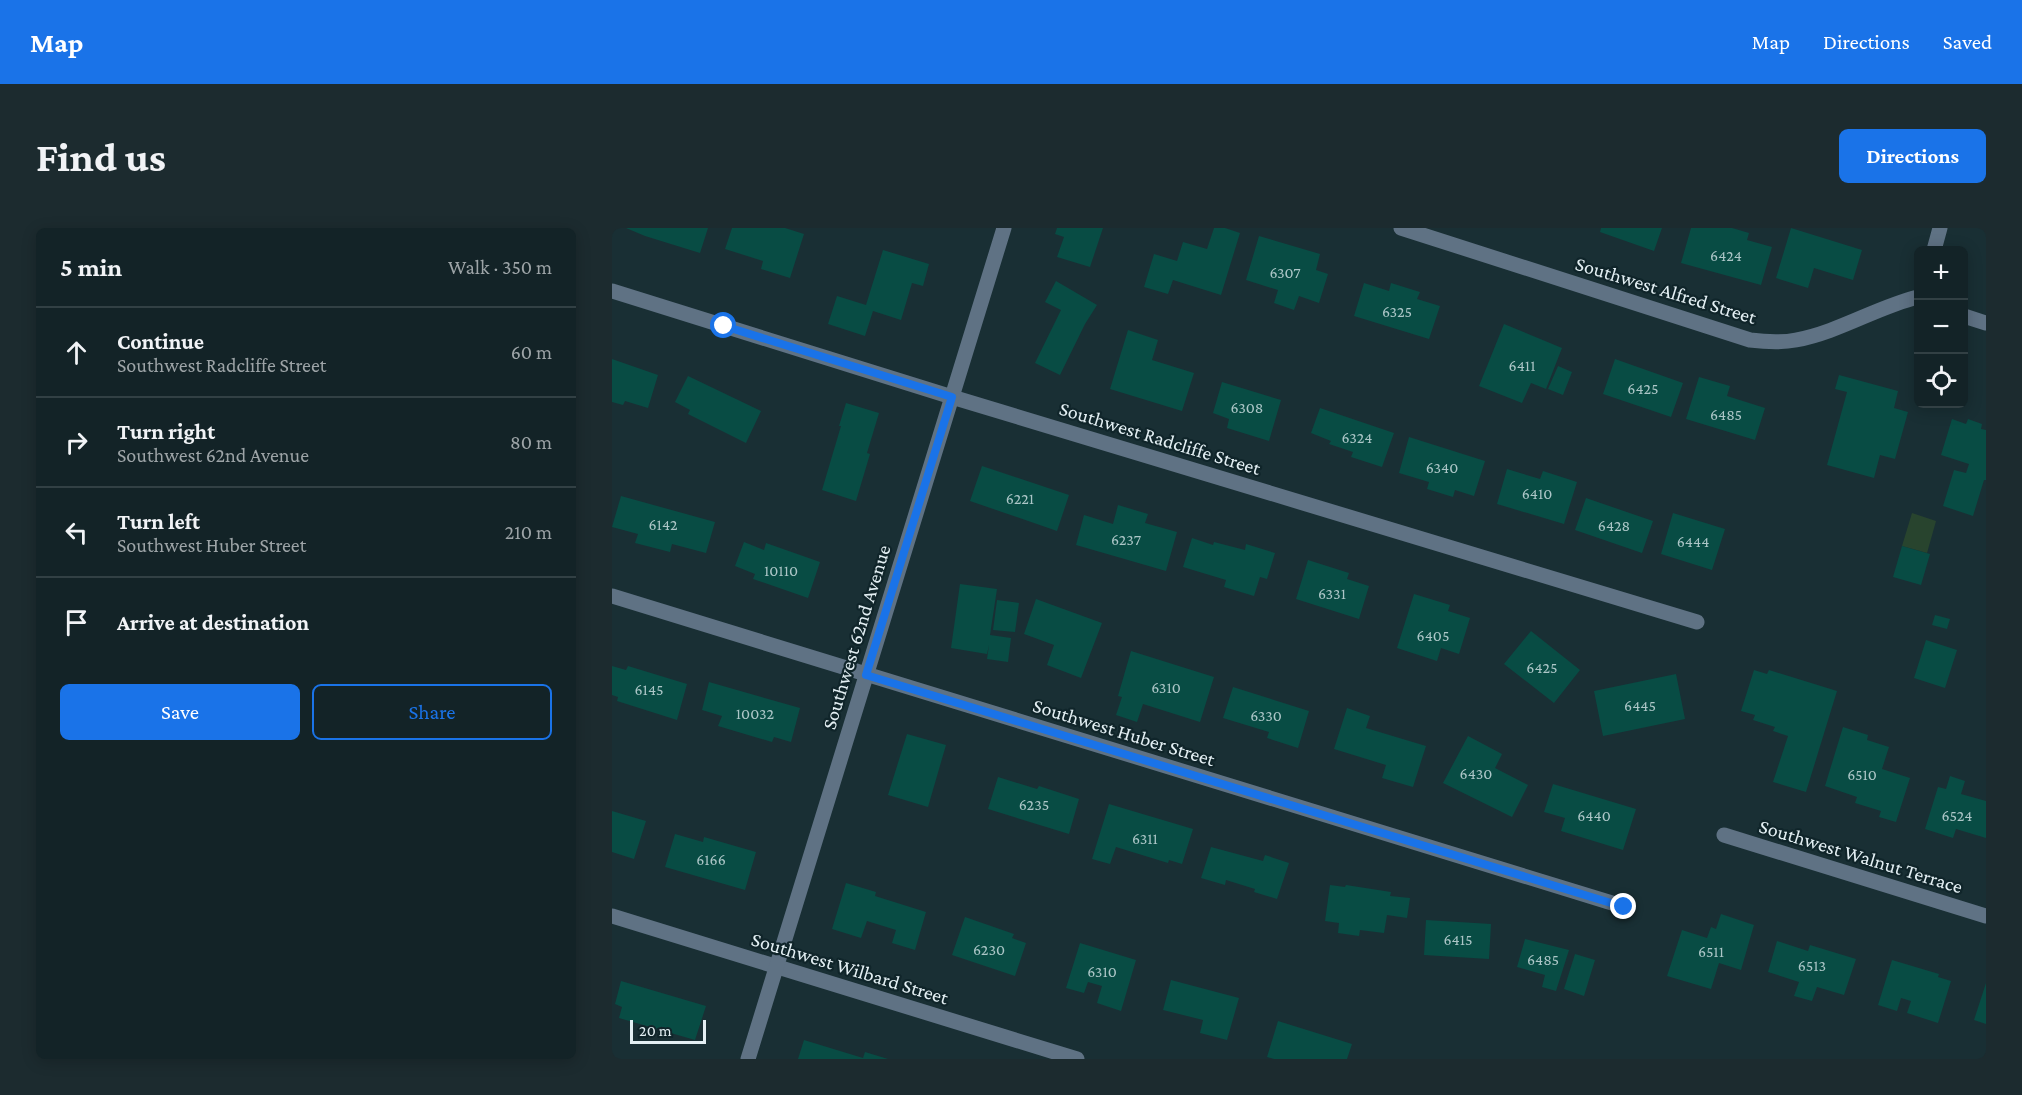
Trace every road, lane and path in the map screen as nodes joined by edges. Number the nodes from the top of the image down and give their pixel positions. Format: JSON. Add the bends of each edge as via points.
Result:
{"nodes":[{"id":1,"x":1004,"y":228,"type":"edge"},
{"id":2,"x":1401,"y":228,"type":"edge"},
{"id":3,"x":1940,"y":228,"type":"edge"},
{"id":4,"x":1935,"y":246,"type":"edge"},
{"id":5,"x":612,"y":291,"type":"edge"},
{"id":6,"x":1914,"y":298,"type":"edge"},
{"id":7,"x":1968,"y":317,"type":"edge"},
{"id":8,"x":1986,"y":323,"type":"edge"},
{"id":9,"x":952,"y":397,"type":"junction"},
{"id":10,"x":612,"y":596,"type":"edge"},
{"id":11,"x":1697,"y":622,"type":"dead end"},
{"id":12,"x":866,"y":675,"type":"junction"},
{"id":13,"x":1724,"y":835,"type":"dead end"},
{"id":14,"x":1624,"y":907,"type":"dead end"},
{"id":15,"x":612,"y":916,"type":"edge"},
{"id":16,"x":1986,"y":916,"type":"edge"},
{"id":17,"x":776,"y":967,"type":"junction"},
{"id":18,"x":748,"y":1059,"type":"edge"},
{"id":19,"x":1077,"y":1059,"type":"edge"}],
"edges":[{"from":1,"to":9,"type":"street","name":"Southwest 62nd Avenue"},
{"from":2,"to":6,"type":"street","name":"Southwest Alfred Street","via":[[1750,340],[1794,341],[1814,336]]},
{"from":3,"to":4,"type":"street"},
{"from":5,"to":9,"type":"street","name":"Southwest Radcliffe Street"},
{"from":7,"to":8,"type":"street"},
{"from":9,"to":11,"type":"street","name":"Southwest Radcliffe Street"},
{"from":9,"to":12,"type":"street","name":"Southwest 62nd Avenue"},
{"from":10,"to":12,"type":"street","name":"Southwest Huber Street"},
{"from":12,"to":14,"type":"street","name":"Southwest Huber Street"},
{"from":12,"to":17,"type":"street","name":"Southwest 62nd Avenue"},
{"from":13,"to":16,"type":"street","name":"Southwest Walnut Terrace"},
{"from":15,"to":17,"type":"street","name":"Southwest Wilbard Street"},
{"from":17,"to":18,"type":"street","name":"Southwest 62nd Avenue"},
{"from":17,"to":19,"type":"street","name":"Southwest Wilbard Street"}]}
